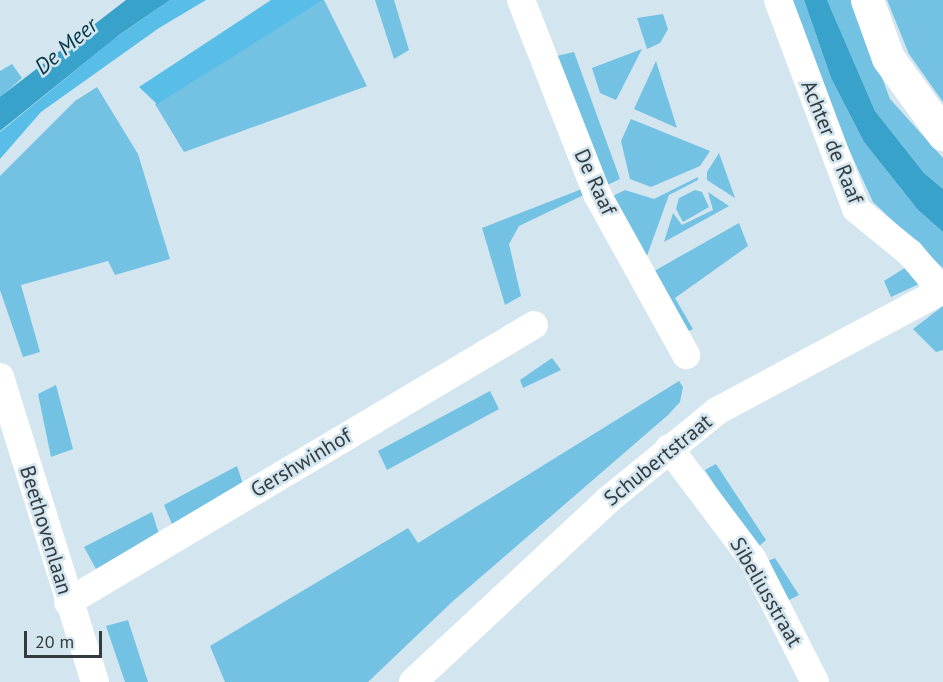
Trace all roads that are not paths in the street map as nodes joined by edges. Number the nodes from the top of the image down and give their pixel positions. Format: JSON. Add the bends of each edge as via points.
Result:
{"nodes":[{"id":1,"x":521,"y":0,"type":"edge"},
{"id":2,"x":778,"y":0,"type":"edge"},
{"id":3,"x":867,"y":0,"type":"edge"},
{"id":4,"x":943,"y":134,"type":"edge"},
{"id":5,"x":942,"y":291,"type":"edge"},
{"id":6,"x":534,"y":325,"type":"dead end"},
{"id":7,"x":686,"y":355,"type":"dead end"},
{"id":8,"x":0,"y":377,"type":"edge"},
{"id":9,"x":669,"y":448,"type":"junction"},
{"id":10,"x":68,"y":602,"type":"junction"},
{"id":11,"x":95,"y":682,"type":"edge"},
{"id":12,"x":413,"y":682,"type":"edge"},
{"id":13,"x":815,"y":682,"type":"edge"}],
"edges":[{"from":1,"to":7,"type":"street","name":"De Raaf","via":[[598,196]]},
{"from":2,"to":5,"type":"street","name":"Achter de Raaf","via":[[856,209],[910,254]]},
{"from":3,"to":4,"type":"street","via":[[888,58]]},
{"from":5,"to":9,"type":"street","name":"Schubertstraat","via":[[746,393]]},
{"from":6,"to":10,"type":"street","name":"Gershwinhof"},
{"from":8,"to":10,"type":"street","name":"Beethovenlaan"},
{"from":9,"to":12,"type":"street","name":"Schubertstraat"},
{"from":9,"to":13,"type":"street","name":"Sibeliusstraat","via":[[753,560]]},
{"from":10,"to":11,"type":"street","name":"Beethovenlaan"}]}
